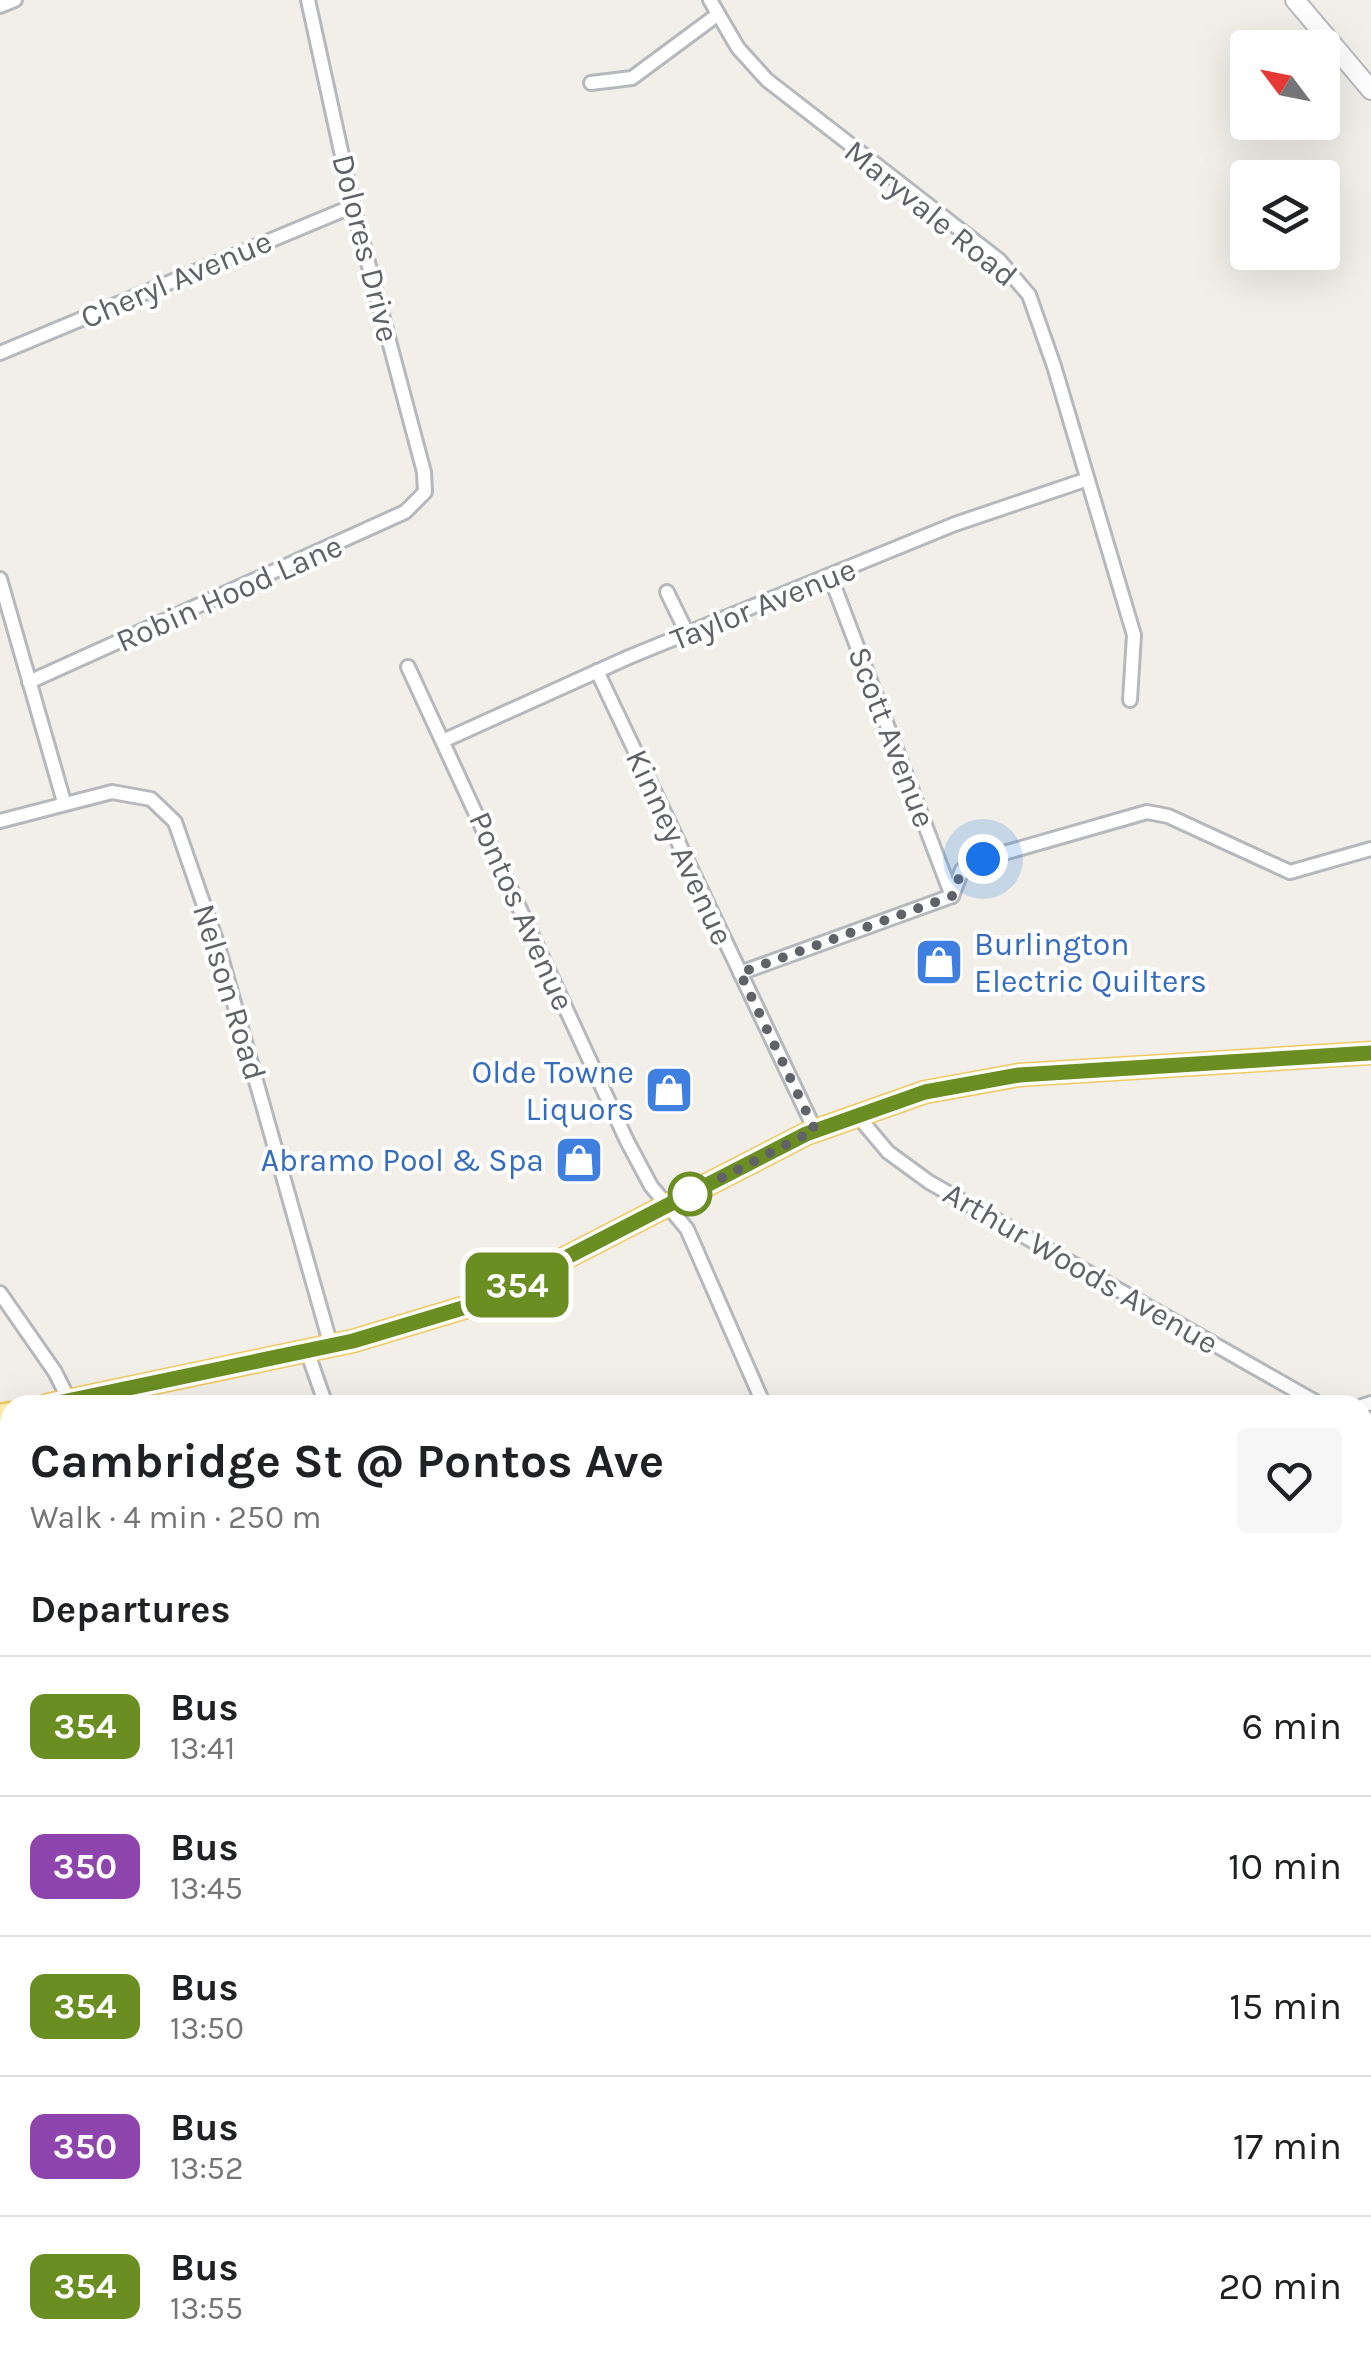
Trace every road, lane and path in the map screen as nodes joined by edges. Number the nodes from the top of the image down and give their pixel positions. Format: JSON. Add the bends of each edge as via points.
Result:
{"nodes":[{"id":1,"x":14,"y":0,"type":"edge"},
{"id":2,"x":308,"y":0,"type":"edge"},
{"id":3,"x":710,"y":0,"type":"edge"},
{"id":4,"x":1296,"y":0,"type":"edge"},
{"id":5,"x":0,"y":6,"type":"edge"},
{"id":6,"x":717,"y":15,"type":"junction"},
{"id":7,"x":590,"y":83,"type":"dead end"},
{"id":8,"x":1371,"y":90,"type":"edge"},
{"id":9,"x":353,"y":206,"type":"junction"},
{"id":10,"x":0,"y":353,"type":"edge"},
{"id":11,"x":1086,"y":480,"type":"junction"},
{"id":12,"x":424,"y":495,"type":"joint"},
{"id":13,"x":831,"y":578,"type":"junction"},
{"id":14,"x":0,"y":579,"type":"edge"},
{"id":15,"x":667,"y":592,"type":"dead end"},
{"id":16,"x":687,"y":633,"type":"junction"},
{"id":17,"x":408,"y":667,"type":"dead end"},
{"id":18,"x":597,"y":671,"type":"junction"},
{"id":19,"x":29,"y":682,"type":"junction"},
{"id":20,"x":1130,"y":700,"type":"dead end"},
{"id":21,"x":445,"y":740,"type":"junction"},
{"id":22,"x":64,"y":802,"type":"junction"},
{"id":23,"x":0,"y":821,"type":"edge"},
{"id":24,"x":1371,"y":849,"type":"edge"},
{"id":25,"x":952,"y":896,"type":"junction"},
{"id":26,"x":740,"y":973,"type":"junction"},
{"id":27,"x":1371,"y":1053,"type":"edge"},
{"id":28,"x":856,"y":1114,"type":"junction"},
{"id":29,"x":815,"y":1130,"type":"junction"},
{"id":30,"x":668,"y":1206,"type":"junction"},
{"id":31,"x":0,"y":1293,"type":"edge"},
{"id":32,"x":331,"y":1346,"type":"junction"},
{"id":33,"x":307,"y":1350,"type":"junction"},
{"id":34,"x":57,"y":1395,"type":"edge"},
{"id":35,"x":96,"y":1395,"type":"edge"},
{"id":36,"x":323,"y":1395,"type":"edge"},
{"id":37,"x":760,"y":1395,"type":"edge"},
{"id":38,"x":1303,"y":1395,"type":"edge"}],
"edges":[{"from":1,"to":5,"type":"street"},
{"from":2,"to":9,"type":"street","name":"Dolores Drive"},
{"from":3,"to":6,"type":"street","name":"Maryvale Road"},
{"from":4,"to":8,"type":"street"},
{"from":6,"to":7,"type":"street","via":[[632,78]]},
{"from":6,"to":11,"type":"street","name":"Maryvale Road","via":[[767,80],[1020,282],[1040,321]]},
{"from":9,"to":10,"type":"street","name":"Cheryl Avenue"},
{"from":9,"to":12,"type":"street","name":"Dolores Drive","via":[[424,472]]},
{"from":11,"to":13,"type":"street","name":"Taylor Avenue","via":[[974,516]]},
{"from":11,"to":20,"type":"street","name":"Maryvale Road","via":[[1134,635]]},
{"from":12,"to":19,"type":"street","name":"Robin Hood Lane","via":[[404,512]]},
{"from":13,"to":16,"type":"street","name":"Taylor Avenue"},
{"from":13,"to":25,"type":"street","name":"Scott Avenue"},
{"from":14,"to":19,"type":"street"},
{"from":15,"to":16,"type":"street"},
{"from":16,"to":18,"type":"street","name":"Taylor Avenue"},
{"from":17,"to":21,"type":"street","name":"Pontos Avenue"},
{"from":18,"to":21,"type":"street","name":"Taylor Avenue"},
{"from":18,"to":26,"type":"street","name":"Kinney Avenue"},
{"from":19,"to":22,"type":"street"},
{"from":21,"to":30,"type":"street","name":"Pontos Avenue","via":[[627,1141]]},
{"from":22,"to":23,"type":"street","name":"Nelson Road"},
{"from":22,"to":32,"type":"street","name":"Nelson Road","via":[[104,792],[137,793],[163,807],[179,831]]},
{"from":24,"to":25,"type":"street","via":[[1290,872],[1147,812],[983,859],[962,870]]},
{"from":25,"to":26,"type":"street"},
{"from":26,"to":29,"type":"street","name":"Kinney Avenue"},
{"from":27,"to":28,"type":"main road","via":[[1019,1075],[925,1092]]},
{"from":28,"to":29,"type":"main road"},
{"from":28,"to":38,"type":"street","name":"Arthur Woods Avenue","via":[[888,1152],[929,1182]]},
{"from":29,"to":30,"type":"main road"},
{"from":30,"to":32,"type":"main road","via":[[476,1304]]},
{"from":30,"to":37,"type":"street","name":"Pontos Avenue","via":[[689,1233]]},
{"from":31,"to":34,"type":"street","via":[[54,1372]]},
{"from":32,"to":33,"type":"main road"},
{"from":33,"to":35,"type":"main road"},
{"from":33,"to":36,"type":"street"}]}
